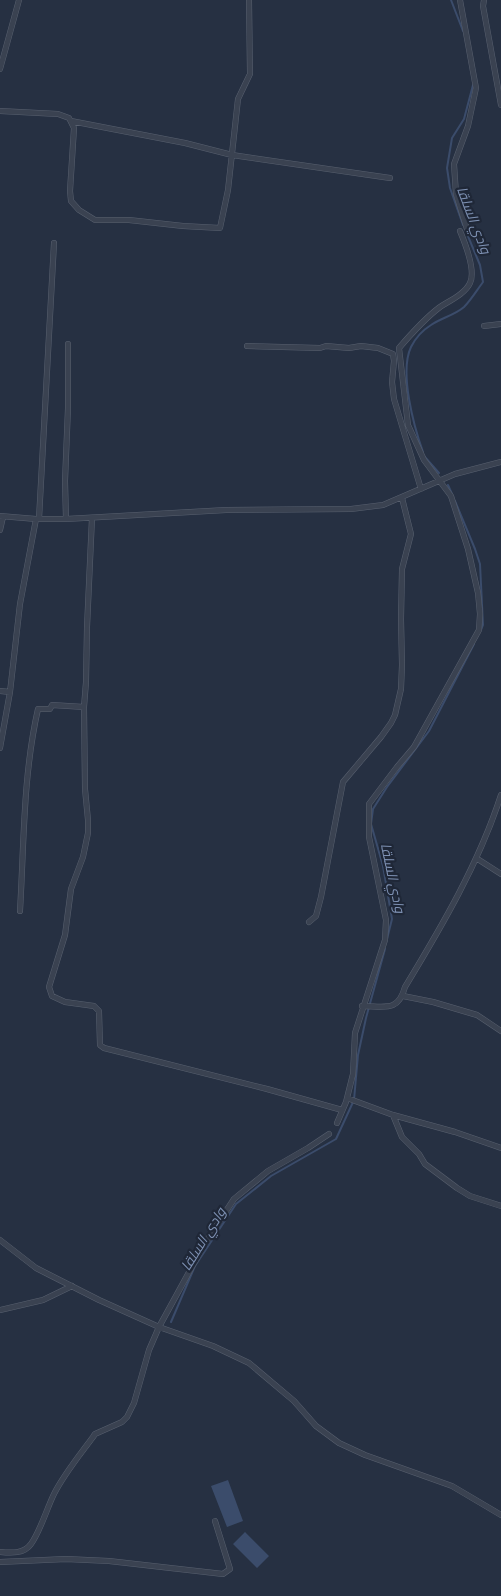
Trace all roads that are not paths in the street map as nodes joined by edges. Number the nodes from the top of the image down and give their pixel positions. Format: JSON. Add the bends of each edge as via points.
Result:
{"nodes":[{"id":1,"x":19,"y":0,"type":"edge"},
{"id":2,"x":249,"y":0,"type":"edge"},
{"id":3,"x":460,"y":0,"type":"edge"},
{"id":4,"x":484,"y":0,"type":"edge"},
{"id":5,"x":0,"y":69,"type":"edge"},
{"id":6,"x":501,"y":105,"type":"edge"},
{"id":7,"x":0,"y":111,"type":"edge"},
{"id":8,"x":70,"y":121,"type":"junction"},
{"id":9,"x":232,"y":155,"type":"junction"},
{"id":10,"x":390,"y":178,"type":"dead end"},
{"id":11,"x":467,"y":229,"type":"dead end"},
{"id":12,"x":460,"y":231,"type":"dead end"},
{"id":13,"x":54,"y":243,"type":"dead end"},
{"id":14,"x":501,"y":324,"type":"edge"},
{"id":15,"x":484,"y":326,"type":"dead end"},
{"id":16,"x":68,"y":344,"type":"dead end"},
{"id":17,"x":247,"y":346,"type":"dead end"},
{"id":18,"x":501,"y":462,"type":"edge"},
{"id":19,"x":440,"y":480,"type":"junction"},
{"id":20,"x":421,"y":489,"type":"junction"},
{"id":21,"x":402,"y":498,"type":"junction"},
{"id":22,"x":1,"y":516,"type":"edge"},
{"id":23,"x":92,"y":518,"type":"junction"},
{"id":24,"x":38,"y":519,"type":"junction"},
{"id":25,"x":66,"y":519,"type":"junction"},
{"id":26,"x":0,"y":530,"type":"edge"},
{"id":27,"x":0,"y":691,"type":"edge"},
{"id":28,"x":10,"y":692,"type":"junction"},
{"id":29,"x":84,"y":707,"type":"junction"},
{"id":30,"x":0,"y":748,"type":"edge"},
{"id":31,"x":501,"y":795,"type":"edge"},
{"id":32,"x":476,"y":858,"type":"junction"},
{"id":33,"x":501,"y":874,"type":"edge"},
{"id":34,"x":20,"y":911,"type":"dead end"},
{"id":35,"x":309,"y":922,"type":"dead end"},
{"id":36,"x":402,"y":996,"type":"junction"},
{"id":37,"x":362,"y":1006,"type":"junction"},
{"id":38,"x":501,"y":1031,"type":"edge"},
{"id":39,"x":347,"y":1098,"type":"junction"},
{"id":40,"x":342,"y":1110,"type":"junction"},
{"id":41,"x":393,"y":1114,"type":"junction"},
{"id":42,"x":337,"y":1123,"type":"dead end"},
{"id":43,"x":329,"y":1134,"type":"dead end"},
{"id":44,"x":501,"y":1148,"type":"edge"},
{"id":45,"x":501,"y":1206,"type":"edge"},
{"id":46,"x":0,"y":1240,"type":"edge"},
{"id":47,"x":72,"y":1286,"type":"junction"},
{"id":48,"x":0,"y":1310,"type":"edge"},
{"id":49,"x":159,"y":1327,"type":"junction"},
{"id":50,"x":501,"y":1515,"type":"edge"},
{"id":51,"x":215,"y":1521,"type":"dead end"},
{"id":52,"x":0,"y":1552,"type":"edge"},
{"id":53,"x":0,"y":1562,"type":"edge"}],
"edges":[{"from":1,"to":5,"type":"street"},
{"from":2,"to":9,"type":"street","via":[[250,74],[238,99]]},
{"from":3,"to":11,"type":"street","via":[[476,88],[468,126],[454,164],[456,194]]},
{"from":4,"to":6,"type":"street"},
{"from":7,"to":8,"type":"street","via":[[58,114]]},
{"from":8,"to":9,"type":"street"},
{"from":8,"to":9,"type":"street","via":[[74,128],[71,202],[95,220],[220,228]]},
{"from":9,"to":10,"type":"street"},
{"from":12,"to":19,"type":"street","via":[[470,260],[470,283],[454,300],[417,328],[399,348],[408,425],[424,460]]},
{"from":13,"to":24,"type":"street"},
{"from":14,"to":15,"type":"street"},
{"from":16,"to":25,"type":"street"},
{"from":17,"to":20,"type":"street","via":[[361,346],[393,354],[394,399]]},
{"from":18,"to":19,"type":"street"},
{"from":19,"to":20,"type":"street"},
{"from":19,"to":37,"type":"street","via":[[451,496],[468,549],[478,593],[479,630],[414,747],[369,804],[370,837],[386,920],[385,940]]},
{"from":20,"to":21,"type":"street"},
{"from":21,"to":23,"type":"street","via":[[383,505],[351,509],[226,510]]},
{"from":21,"to":35,"type":"street","via":[[411,534],[402,570],[401,689],[391,723],[343,782],[321,896],[316,916]]},
{"from":22,"to":24,"type":"street"},
{"from":22,"to":26,"type":"street"},
{"from":23,"to":25,"type":"street"},
{"from":23,"to":29,"type":"street"},
{"from":24,"to":25,"type":"street"},
{"from":24,"to":28,"type":"street","via":[[20,604]]},
{"from":27,"to":28,"type":"street"},
{"from":28,"to":30,"type":"street"},
{"from":29,"to":34,"type":"street","via":[[52,705],[50,709],[38,709],[27,785]]},
{"from":29,"to":40,"type":"street","via":[[88,833],[71,889],[65,935],[49,987],[52,996],[65,1002],[94,1006],[99,1011],[100,1045],[104,1048]]},
{"from":31,"to":32,"type":"street"},
{"from":32,"to":33,"type":"street"},
{"from":32,"to":36,"type":"street"},
{"from":36,"to":37,"type":"street","via":[[398,1003],[387,1007]]},
{"from":36,"to":38,"type":"street","via":[[478,1015]]},
{"from":37,"to":39,"type":"street","via":[[355,1033],[353,1074]]},
{"from":39,"to":40,"type":"street"},
{"from":39,"to":41,"type":"street"},
{"from":40,"to":42,"type":"street"},
{"from":41,"to":44,"type":"street"},
{"from":41,"to":45,"type":"street","via":[[402,1137],[425,1164],[470,1196]]},
{"from":43,"to":49,"type":"street","via":[[268,1171],[234,1200],[205,1243]]},
{"from":46,"to":47,"type":"street","via":[[36,1268]]},
{"from":47,"to":48,"type":"street","via":[[43,1300]]},
{"from":47,"to":49,"type":"street"},
{"from":49,"to":50,"type":"street","via":[[250,1363],[294,1401],[316,1426],[339,1443],[452,1486]]},
{"from":49,"to":52,"type":"street","via":[[148,1350],[134,1404],[127,1417],[92,1437],[54,1493],[31,1544],[14,1554]]},
{"from":51,"to":53,"type":"street","via":[[230,1569],[224,1574],[66,1558]]}]}
